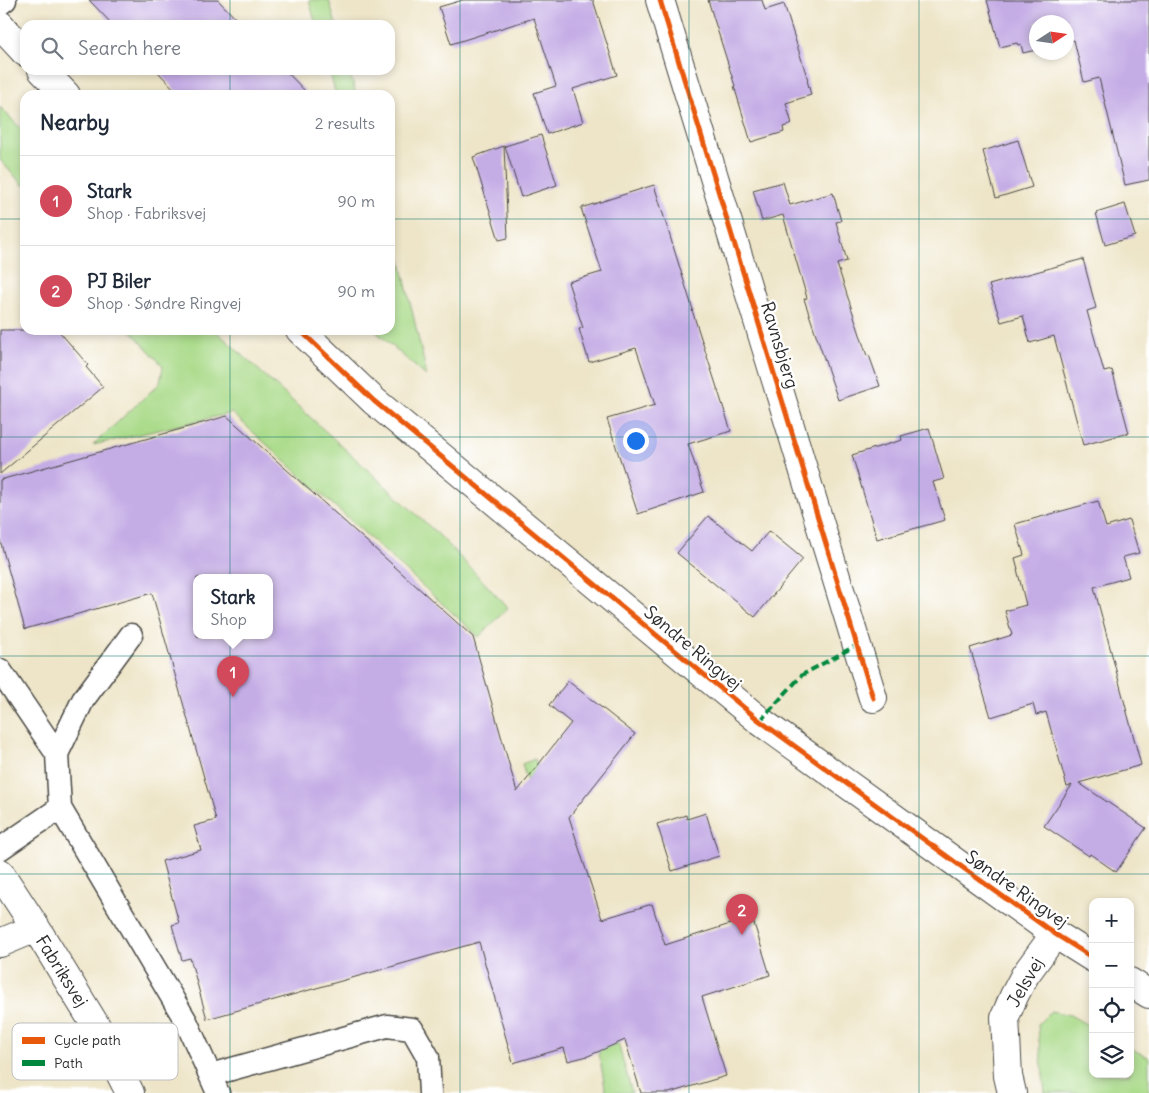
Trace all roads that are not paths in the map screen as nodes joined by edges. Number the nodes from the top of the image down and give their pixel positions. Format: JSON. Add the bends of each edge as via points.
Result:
{"nodes":[{"id":1,"x":5,"y":0,"type":"edge"},
{"id":2,"x":660,"y":0,"type":"edge"},
{"id":3,"x":0,"y":4,"type":"edge"},
{"id":4,"x":0,"y":25,"type":"edge"},
{"id":5,"x":20,"y":47,"type":"edge"},
{"id":6,"x":47,"y":75,"type":"edge"},
{"id":7,"x":61,"y":90,"type":"edge"},
{"id":8,"x":305,"y":335,"type":"edge"},
{"id":9,"x":131,"y":635,"type":"dead end"},
{"id":10,"x":0,"y":670,"type":"edge"},
{"id":11,"x":873,"y":698,"type":"dead end"},
{"id":12,"x":57,"y":754,"type":"junction"},
{"id":13,"x":60,"y":808,"type":"junction"},
{"id":14,"x":0,"y":849,"type":"edge"},
{"id":15,"x":0,"y":873,"type":"edge"},
{"id":16,"x":36,"y":928,"type":"junction"},
{"id":17,"x":1055,"y":934,"type":"junction"},
{"id":18,"x":0,"y":943,"type":"edge"},
{"id":19,"x":1089,"y":955,"type":"edge"},
{"id":20,"x":1134,"y":985,"type":"edge"},
{"id":21,"x":1149,"y":994,"type":"edge"},
{"id":22,"x":94,"y":1023,"type":"edge"},
{"id":23,"x":124,"y":1080,"type":"edge"},
{"id":24,"x":214,"y":1084,"type":"edge"},
{"id":25,"x":130,"y":1093,"type":"edge"},
{"id":26,"x":430,"y":1093,"type":"edge"},
{"id":27,"x":1012,"y":1093,"type":"edge"}],
"edges":[{"from":1,"to":3,"type":"lane"},
{"from":2,"to":11,"type":"street","name":"Ravnsbjerg"},
{"from":4,"to":5,"type":"street"},
{"from":6,"to":7,"type":"street"},
{"from":8,"to":17,"type":"street","name":"Søndre Ringvej","via":[[374,401],[760,722]]},
{"from":9,"to":12,"type":"lane","via":[[83,700]]},
{"from":10,"to":12,"type":"lane"},
{"from":12,"to":13,"type":"lane"},
{"from":13,"to":14,"type":"lane"},
{"from":13,"to":24,"type":"lane","via":[[186,1021]]},
{"from":15,"to":16,"type":"street","name":"Fabriksvej"},
{"from":16,"to":18,"type":"street","name":"Fabriksvej"},
{"from":16,"to":22,"type":"street","name":"Fabriksvej"},
{"from":17,"to":19,"type":"street","name":"Søndre Ringvej"},
{"from":17,"to":27,"type":"street","name":"Jelsvej","via":[[1025,975],[1005,1017]]},
{"from":20,"to":21,"type":"street"},
{"from":23,"to":25,"type":"street","name":"Fabriksvej"},
{"from":24,"to":26,"type":"lane","via":[[387,1026],[412,1029],[428,1057]]}]}
